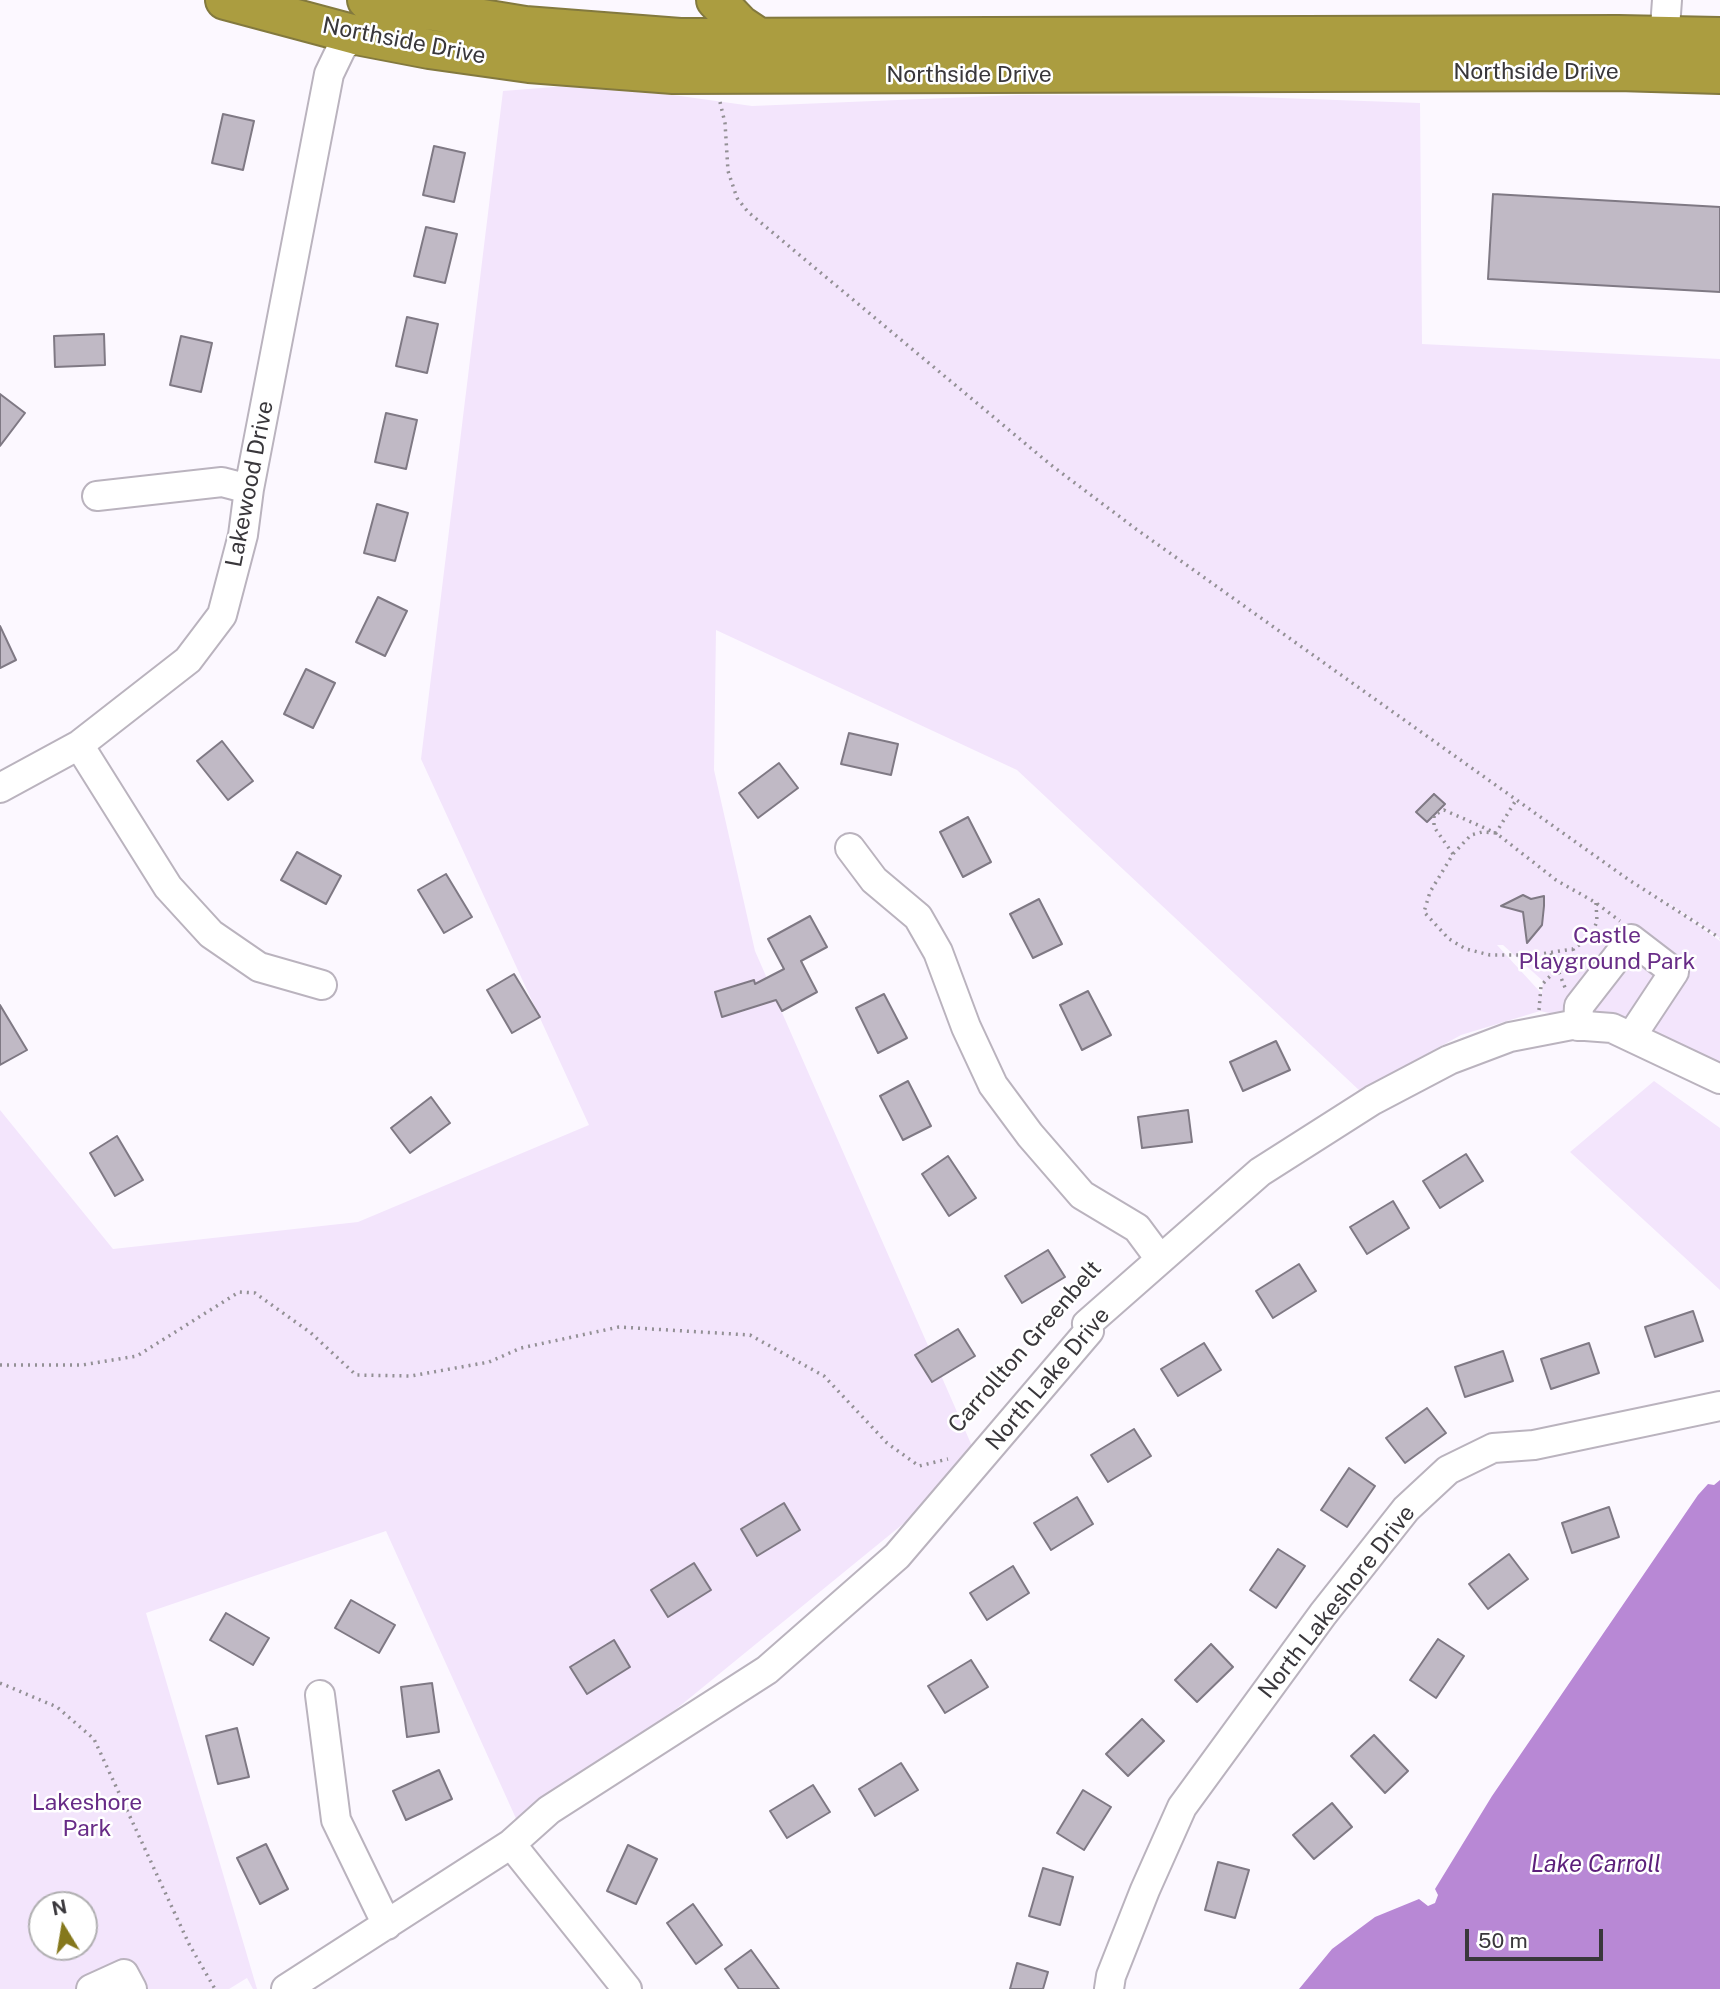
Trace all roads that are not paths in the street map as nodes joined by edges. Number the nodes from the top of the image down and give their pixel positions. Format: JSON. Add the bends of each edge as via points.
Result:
{"nodes":[{"id":1,"x":225,"y":0,"type":"edge"},
{"id":2,"x":709,"y":0,"type":"edge"},
{"id":3,"x":716,"y":0,"type":"edge"},
{"id":4,"x":361,"y":17,"type":"edge"},
{"id":5,"x":293,"y":19,"type":"junction"},
{"id":6,"x":1664,"y":36,"type":"edge"},
{"id":7,"x":1720,"y":37,"type":"edge"},
{"id":8,"x":712,"y":38,"type":"junction"},
{"id":9,"x":761,"y":39,"type":"junction"},
{"id":10,"x":329,"y":74,"type":"junction"},
{"id":11,"x":1720,"y":74,"type":"edge"},
{"id":12,"x":713,"y":76,"type":"junction"},
{"id":13,"x":249,"y":489,"type":"junction"},
{"id":14,"x":97,"y":496,"type":"dead end"},
{"id":15,"x":79,"y":745,"type":"junction"},
{"id":16,"x":0,"y":788,"type":"edge"},
{"id":17,"x":850,"y":848,"type":"dead end"},
{"id":18,"x":322,"y":985,"type":"dead end"},
{"id":19,"x":1578,"y":1020,"type":"junction"},
{"id":20,"x":1631,"y":1037,"type":"junction"},
{"id":21,"x":1720,"y":1079,"type":"edge"},
{"id":22,"x":1160,"y":1259,"type":"junction"},
{"id":23,"x":1720,"y":1406,"type":"edge"},
{"id":24,"x":320,"y":1695,"type":"dead end"},
{"id":25,"x":511,"y":1844,"type":"junction"},
{"id":26,"x":387,"y":1925,"type":"junction"},
{"id":27,"x":91,"y":1989,"type":"edge"},
{"id":28,"x":132,"y":1989,"type":"edge"},
{"id":29,"x":286,"y":1989,"type":"edge"},
{"id":30,"x":627,"y":1989,"type":"edge"},
{"id":31,"x":1109,"y":1989,"type":"edge"}],
"edges":[{"from":1,"to":5,"type":"highway","name":"Northside Drive"},
{"from":2,"to":8,"type":"street"},
{"from":3,"to":9,"type":"highway","via":[[740,26]]},
{"from":4,"to":5,"type":"highway","name":"Northside Drive"},
{"from":4,"to":8,"type":"highway","name":"Northside Drive"},
{"from":4,"to":10,"type":"street","name":"Lakewood Drive"},
{"from":4,"to":12,"type":"highway","name":"Northside Drive","via":[[429,49]]},
{"from":5,"to":10,"type":"street","via":[[314,43]]},
{"from":6,"to":7,"type":"highway","name":"Northside Drive"},
{"from":6,"to":9,"type":"highway","name":"Northside Drive"},
{"from":6,"to":11,"type":"highway","name":"Northside Drive"},
{"from":6,"to":12,"type":"highway","name":"Northside Drive"},
{"from":8,"to":9,"type":"highway","name":"Northside Drive"},
{"from":8,"to":12,"type":"street"},
{"from":10,"to":13,"type":"street","name":"Lakewood Drive"},
{"from":13,"to":14,"type":"street","via":[[222,482]]},
{"from":13,"to":15,"type":"street","name":"Lakewood Drive","via":[[243,535],[222,615],[188,660]]},
{"from":15,"to":16,"type":"street","name":"Lakewood Drive"},
{"from":15,"to":18,"type":"street","via":[[168,887],[211,934],[259,967]]},
{"from":17,"to":22,"type":"street","via":[[874,880],[918,917],[939,952],[993,1085],[1030,1135],[1082,1195],[1137,1228]]},
{"from":19,"to":20,"type":"street","name":"North Lake Drive"},
{"from":19,"to":20,"type":"street","via":[[1579,1006],[1631,939],[1674,972]]},
{"from":19,"to":22,"type":"street","name":"North Lake Drive","via":[[1510,1037],[1449,1060],[1373,1100],[1260,1172]]},
{"from":20,"to":21,"type":"street","name":"North Lake Drive"},
{"from":22,"to":25,"type":"street","name":"North Lake Drive","via":[[1087,1324],[1089,1331],[897,1556],[767,1670],[549,1810]]},
{"from":23,"to":31,"type":"street","name":"North Lakeshore Drive","via":[[1534,1445],[1493,1448],[1448,1470],[1406,1509],[1182,1807],[1144,1890]]},
{"from":24,"to":26,"type":"street","via":[[336,1820]]},
{"from":25,"to":26,"type":"street"},
{"from":25,"to":30,"type":"street"},
{"from":26,"to":29,"type":"street"},
{"from":27,"to":28,"type":"street","via":[[124,1974]]}]}
